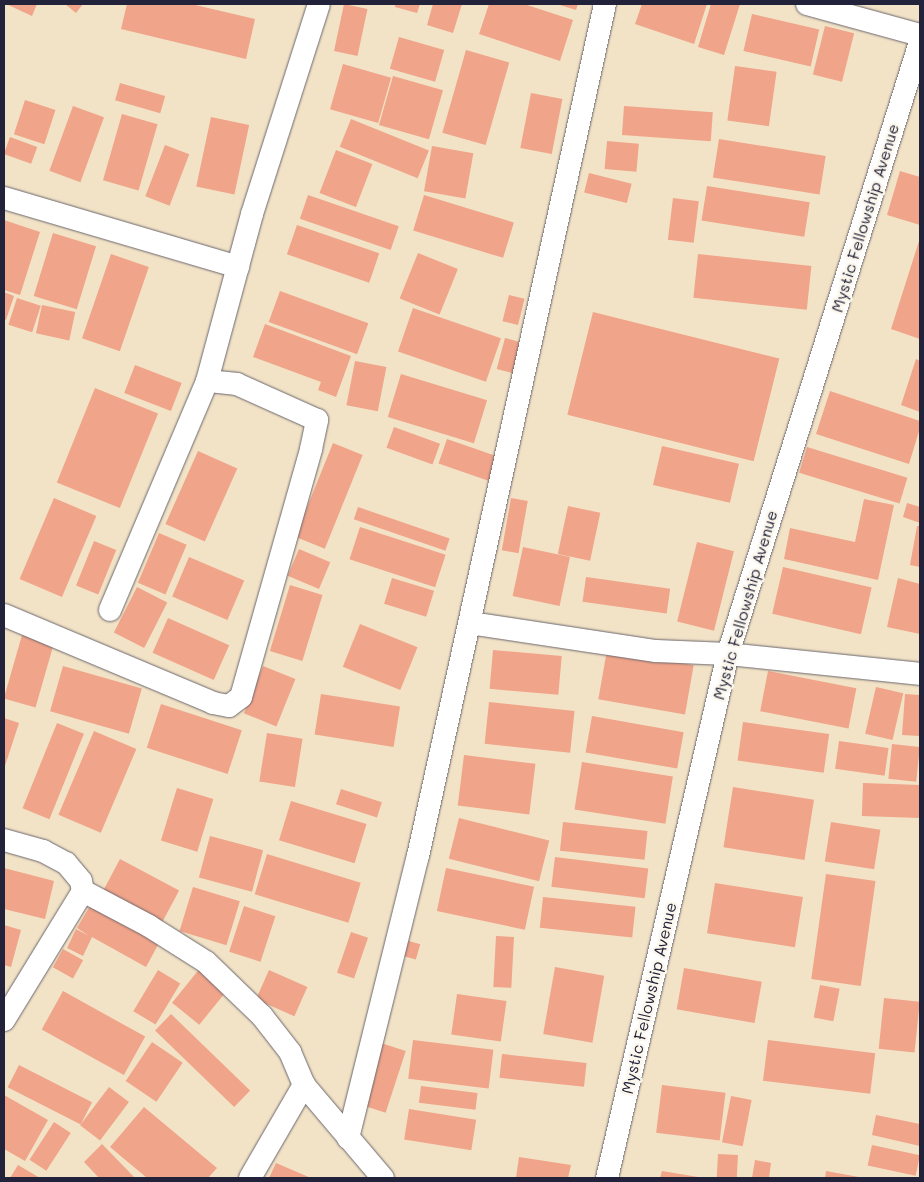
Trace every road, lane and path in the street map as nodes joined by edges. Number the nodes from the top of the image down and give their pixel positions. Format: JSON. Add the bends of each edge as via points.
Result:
{"nodes":[{"id":1,"x":319,"y":4,"type":"edge"},
{"id":2,"x":605,"y":4,"type":"edge"},
{"id":3,"x":807,"y":4,"type":"edge"},
{"id":4,"x":920,"y":35,"type":"edge"},
{"id":5,"x":920,"y":42,"type":"edge"},
{"id":6,"x":4,"y":198,"type":"edge"},
{"id":7,"x":238,"y":267,"type":"junction"},
{"id":8,"x":206,"y":381,"type":"junction"},
{"id":9,"x":110,"y":610,"type":"dead end"},
{"id":10,"x":4,"y":615,"type":"edge"},
{"id":11,"x":470,"y":624,"type":"junction"},
{"id":12,"x":728,"y":654,"type":"junction"},
{"id":13,"x":920,"y":674,"type":"edge"},
{"id":14,"x":4,"y":840,"type":"edge"},
{"id":15,"x":83,"y":891,"type":"junction"},
{"id":16,"x":4,"y":1020,"type":"edge"},
{"id":17,"x":304,"y":1084,"type":"junction"},
{"id":18,"x":348,"y":1138,"type":"junction"},
{"id":19,"x":250,"y":1178,"type":"edge"},
{"id":20,"x":383,"y":1178,"type":"edge"},
{"id":21,"x":608,"y":1178,"type":"edge"}],
"edges":[{"from":1,"to":7,"type":"street"},
{"from":2,"to":11,"type":"street"},
{"from":3,"to":4,"type":"street"},
{"from":5,"to":12,"type":"street","name":"Mystic Fellowship Avenue"},
{"from":6,"to":7,"type":"street"},
{"from":7,"to":8,"type":"street"},
{"from":8,"to":9,"type":"street"},
{"from":8,"to":10,"type":"street","via":[[237,384],[317,420],[309,459],[241,697],[229,706],[213,703]]},
{"from":11,"to":12,"type":"street","via":[[656,651]]},
{"from":11,"to":18,"type":"street","via":[[418,856]]},
{"from":12,"to":13,"type":"street"},
{"from":12,"to":21,"type":"street","name":"Mystic Fellowship Avenue"},
{"from":14,"to":15,"type":"street","via":[[66,863],[81,881]]},
{"from":15,"to":16,"type":"street"},
{"from":15,"to":17,"type":"street","via":[[149,926],[206,962],[262,1016],[290,1052]]},
{"from":17,"to":18,"type":"street"},
{"from":17,"to":19,"type":"street"},
{"from":18,"to":20,"type":"street"}]}
